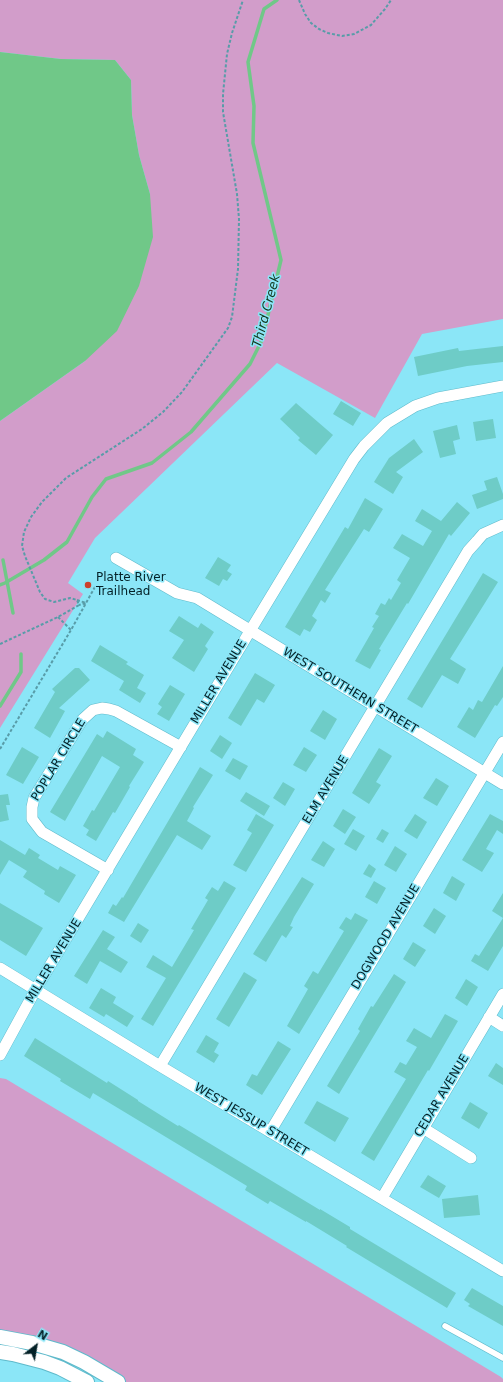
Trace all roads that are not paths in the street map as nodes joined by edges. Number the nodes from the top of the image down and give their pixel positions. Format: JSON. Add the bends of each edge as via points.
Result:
{"nodes":[{"id":1,"x":503,"y":386,"type":"edge"},
{"id":2,"x":503,"y":525,"type":"edge"},
{"id":3,"x":116,"y":558,"type":"dead end"},
{"id":4,"x":250,"y":630,"type":"junction"},
{"id":5,"x":376,"y":706,"type":"junction"},
{"id":6,"x":503,"y":742,"type":"edge"},
{"id":7,"x":181,"y":747,"type":"junction"},
{"id":8,"x":484,"y":773,"type":"junction"},
{"id":9,"x":503,"y":784,"type":"edge"},
{"id":10,"x":108,"y":870,"type":"junction"},
{"id":11,"x":0,"y":968,"type":"edge"},
{"id":12,"x":36,"y":989,"type":"junction"},
{"id":13,"x":503,"y":994,"type":"edge"},
{"id":14,"x":489,"y":1017,"type":"junction"},
{"id":15,"x":503,"y":1026,"type":"edge"},
{"id":16,"x":0,"y":1055,"type":"edge"},
{"id":17,"x":160,"y":1066,"type":"junction"},
{"id":18,"x":422,"y":1128,"type":"junction"},
{"id":19,"x":270,"y":1132,"type":"junction"},
{"id":20,"x":471,"y":1158,"type":"dead end"},
{"id":21,"x":382,"y":1198,"type":"junction"},
{"id":22,"x":503,"y":1271,"type":"edge"},
{"id":23,"x":445,"y":1326,"type":"dead end"},
{"id":24,"x":0,"y":1337,"type":"edge"},
{"id":25,"x":0,"y":1352,"type":"edge"},
{"id":26,"x":503,"y":1358,"type":"edge"},
{"id":27,"x":88,"y":1382,"type":"edge"},
{"id":28,"x":118,"y":1382,"type":"edge"}],
"edges":[{"from":1,"to":4,"type":"street","name":"MILLER AVENUE","via":[[438,398],[415,406],[377,431],[354,460]]},
{"from":2,"to":5,"type":"street","name":"ELM AVENUE","via":[[484,534],[468,551]]},
{"from":3,"to":4,"type":"street","name":"WEST SOUTHERN STREET","via":[[178,593],[197,598]]},
{"from":4,"to":5,"type":"street","name":"WEST SOUTHERN STREET"},
{"from":4,"to":7,"type":"street","name":"MILLER AVENUE"},
{"from":5,"to":8,"type":"street","name":"WEST SOUTHERN STREET"},
{"from":5,"to":17,"type":"street","name":"ELM AVENUE"},
{"from":6,"to":8,"type":"street","name":"DOGWOOD AVENUE"},
{"from":7,"to":10,"type":"street","name":"MILLER AVENUE"},
{"from":7,"to":10,"type":"street","name":"POPLAR CIRCLE","via":[[109,708],[93,710],[82,720],[34,798],[32,819],[42,832]]},
{"from":8,"to":9,"type":"street","name":"WEST SOUTHERN STREET"},
{"from":8,"to":19,"type":"street","name":"DOGWOOD AVENUE"},
{"from":10,"to":12,"type":"street","name":"MILLER AVENUE"},
{"from":11,"to":12,"type":"street","name":"WEST JESSUP STREET"},
{"from":12,"to":16,"type":"street","name":"MILLER AVENUE"},
{"from":12,"to":17,"type":"street","name":"WEST JESSUP STREET"},
{"from":13,"to":14,"type":"street","name":"CEDAR AVENUE"},
{"from":14,"to":15,"type":"street"},
{"from":14,"to":18,"type":"street","name":"CEDAR AVENUE"},
{"from":17,"to":19,"type":"street","name":"WEST JESSUP STREET"},
{"from":18,"to":20,"type":"street"},
{"from":18,"to":21,"type":"street","name":"CEDAR AVENUE"},
{"from":19,"to":21,"type":"street","name":"WEST JESSUP STREET"},
{"from":21,"to":22,"type":"street","name":"WEST JESSUP STREET"},
{"from":23,"to":26,"type":"lane"},
{"from":24,"to":28,"type":"street","via":[[62,1352]]},
{"from":25,"to":27,"type":"street","via":[[44,1362]]}]}
